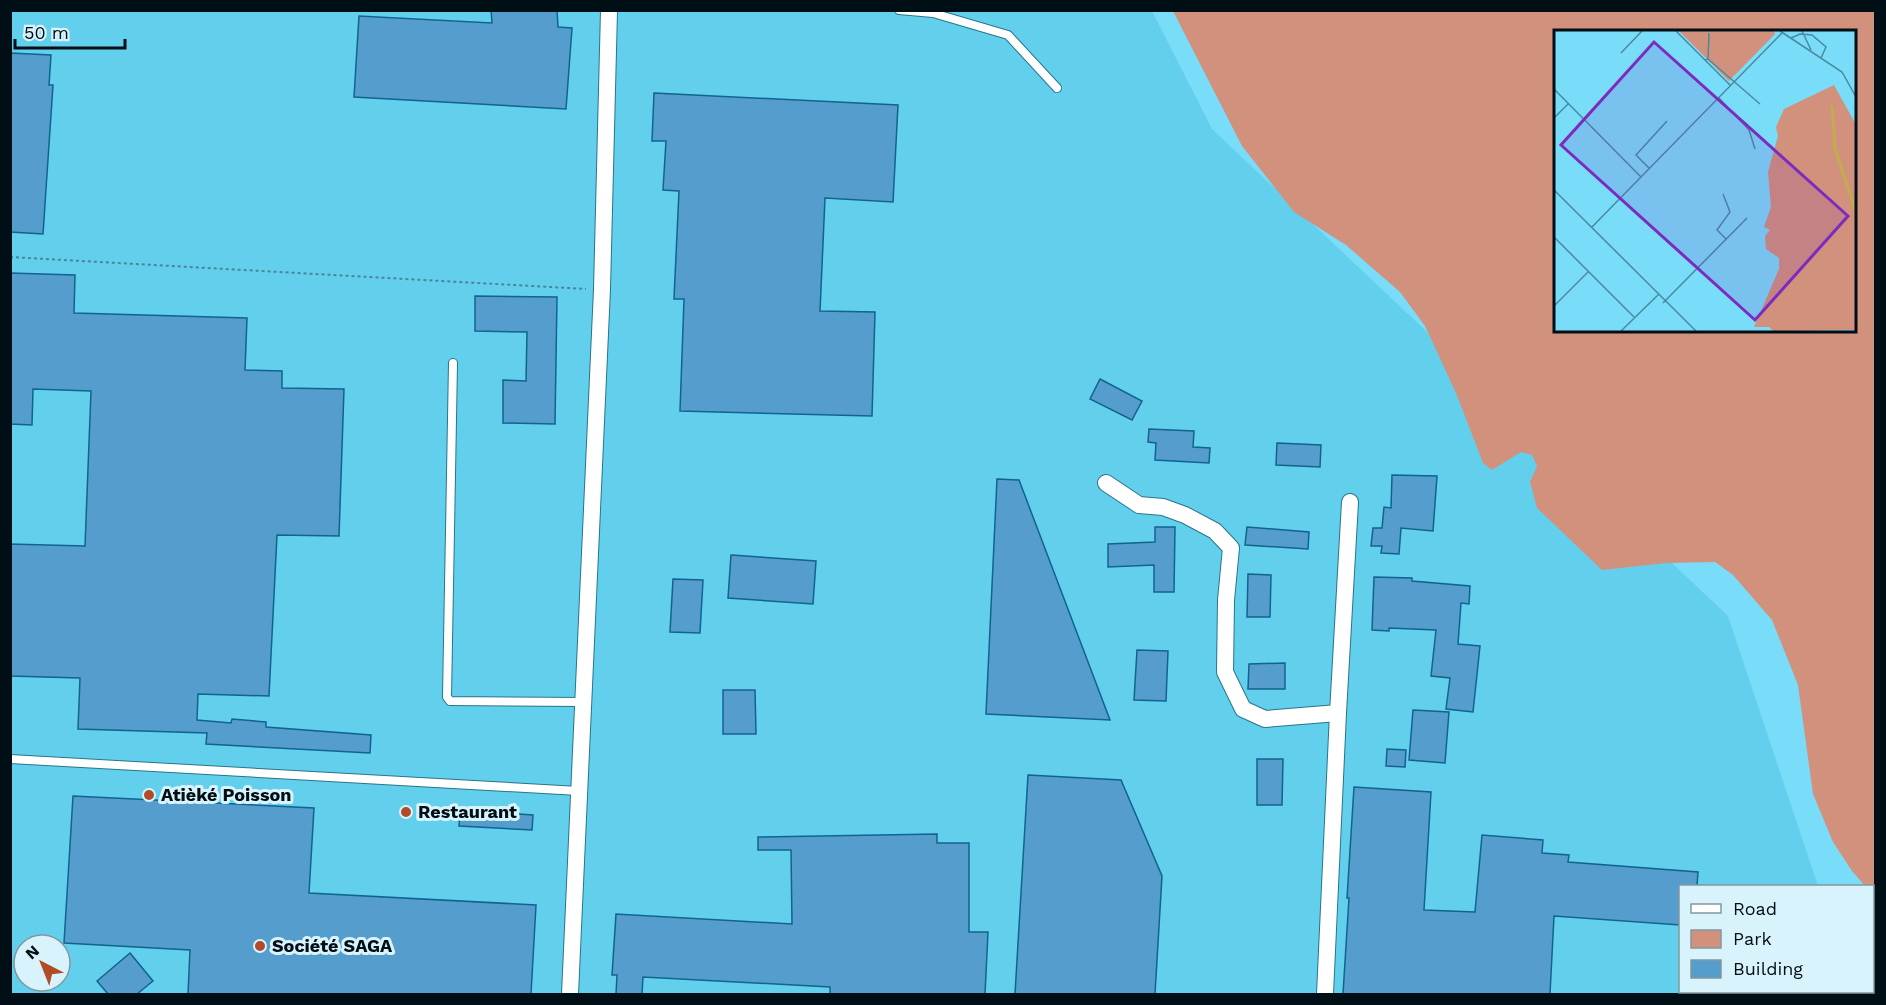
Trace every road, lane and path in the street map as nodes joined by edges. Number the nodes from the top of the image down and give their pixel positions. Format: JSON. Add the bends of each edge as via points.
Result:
{"nodes":[{"id":1,"x":609,"y":10,"type":"edge"},
{"id":2,"x":899,"y":10,"type":"edge"},
{"id":3,"x":1057,"y":88,"type":"dead end"},
{"id":4,"x":10,"y":257,"type":"edge"},
{"id":5,"x":602,"y":290,"type":"junction"},
{"id":6,"x":453,"y":363,"type":"dead end"},
{"id":7,"x":1106,"y":483,"type":"dead end"},
{"id":8,"x":1350,"y":502,"type":"dead end"},
{"id":9,"x":583,"y":702,"type":"junction"},
{"id":10,"x":1338,"y":713,"type":"junction"},
{"id":11,"x":10,"y":759,"type":"edge"},
{"id":12,"x":579,"y":791,"type":"junction"},
{"id":13,"x":570,"y":994,"type":"edge"},
{"id":14,"x":1325,"y":994,"type":"edge"}],
"edges":[{"from":1,"to":5,"type":"street"},
{"from":2,"to":3,"type":"lane","via":[[933,13],[1008,35]]},
{"from":4,"to":5,"type":"path"},
{"from":5,"to":9,"type":"street"},
{"from":6,"to":9,"type":"lane","via":[[447,698]]},
{"from":7,"to":10,"type":"street","via":[[1139,505],[1163,507],[1185,515],[1215,531],[1231,548],[1225,672],[1244,709],[1265,719]]},
{"from":8,"to":10,"type":"street"},
{"from":9,"to":12,"type":"street"},
{"from":10,"to":14,"type":"street"},
{"from":11,"to":12,"type":"lane"},
{"from":12,"to":13,"type":"street"}]}
